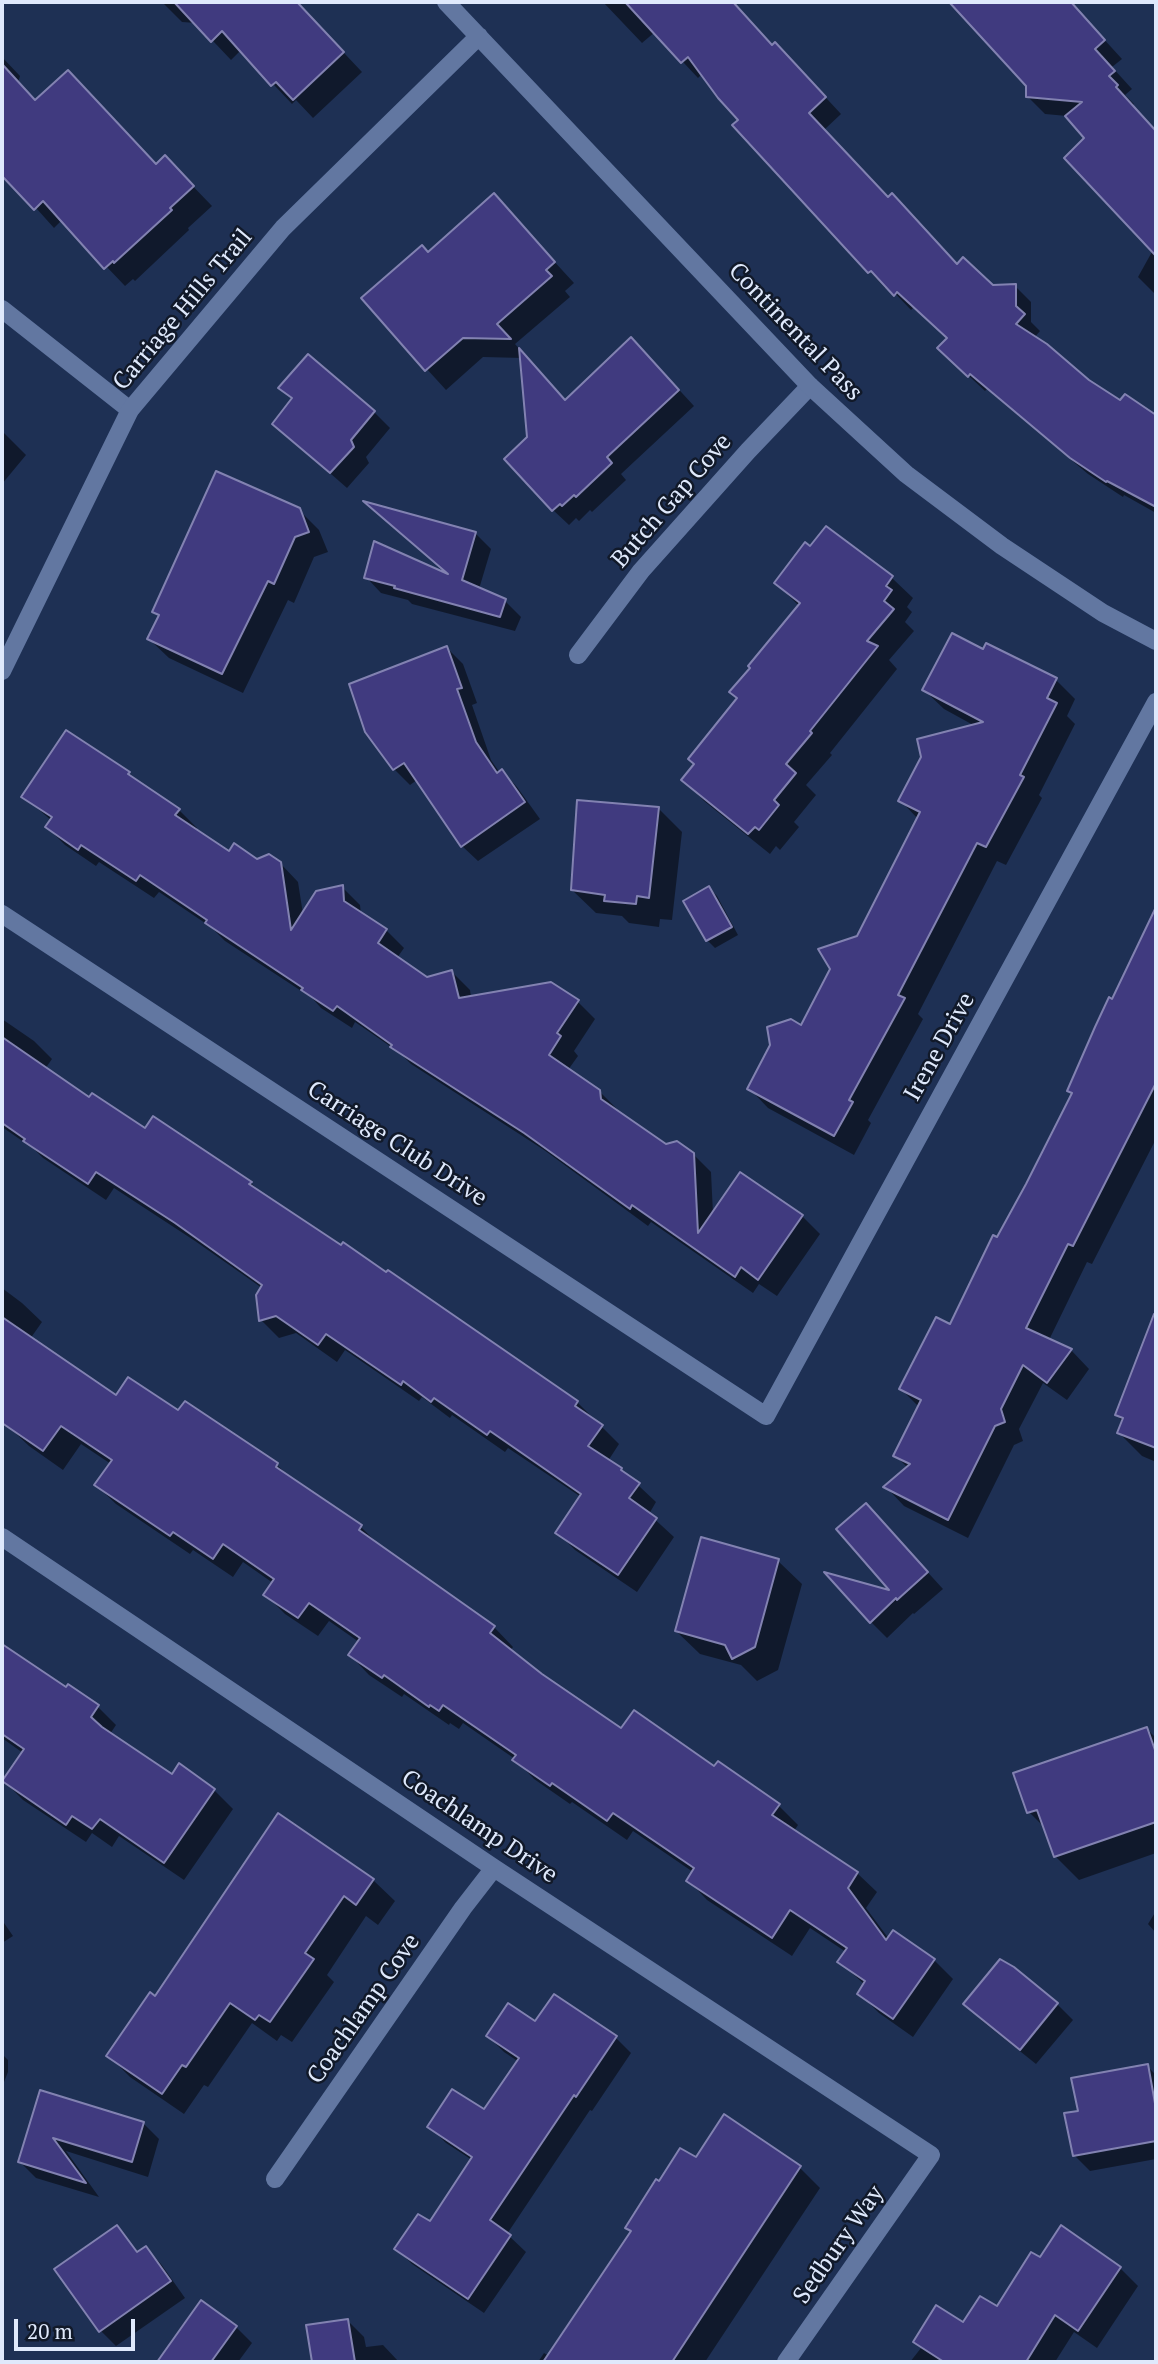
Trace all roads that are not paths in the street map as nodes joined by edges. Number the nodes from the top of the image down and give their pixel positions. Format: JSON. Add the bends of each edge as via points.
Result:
{"nodes":[{"id":1,"x":446,"y":2,"type":"edge"},
{"id":2,"x":479,"y":36,"type":"junction"},
{"id":3,"x":2,"y":309,"type":"edge"},
{"id":4,"x":810,"y":386,"type":"junction"},
{"id":5,"x":130,"y":410,"type":"junction"},
{"id":6,"x":1156,"y":641,"type":"edge"},
{"id":7,"x":578,"y":655,"type":"dead end"},
{"id":8,"x":2,"y":671,"type":"edge"},
{"id":9,"x":1156,"y":702,"type":"edge"},
{"id":10,"x":2,"y":914,"type":"edge"},
{"id":11,"x":766,"y":1416,"type":"joint"},
{"id":12,"x":2,"y":1537,"type":"edge"},
{"id":13,"x":494,"y":1868,"type":"junction"},
{"id":14,"x":931,"y":2155,"type":"joint"},
{"id":15,"x":275,"y":2179,"type":"dead end"},
{"id":16,"x":786,"y":2362,"type":"edge"}],
"edges":[{"from":1,"to":2,"type":"street","name":"Continental Pass"},
{"from":2,"to":4,"type":"street","name":"Continental Pass"},
{"from":2,"to":5,"type":"street","name":"Carriage Hills Trail","via":[[283,228]]},
{"from":3,"to":5,"type":"street"},
{"from":4,"to":6,"type":"street","name":"Continental Pass","via":[[906,474],[1002,546],[1103,613]]},
{"from":4,"to":7,"type":"street","name":"Butch Gap Cove","via":[[641,571]]},
{"from":5,"to":8,"type":"street","name":"Carriage Hills Trail"},
{"from":9,"to":11,"type":"street","name":"Irene Drive"},
{"from":10,"to":11,"type":"street","name":"Carriage Club Drive"},
{"from":12,"to":13,"type":"street","name":"Coachlamp Drive"},
{"from":13,"to":14,"type":"street","name":"Coachlamp Drive"},
{"from":13,"to":15,"type":"street","name":"Coachlamp Cove"},
{"from":14,"to":16,"type":"street","name":"Sedbury Way"}]}
